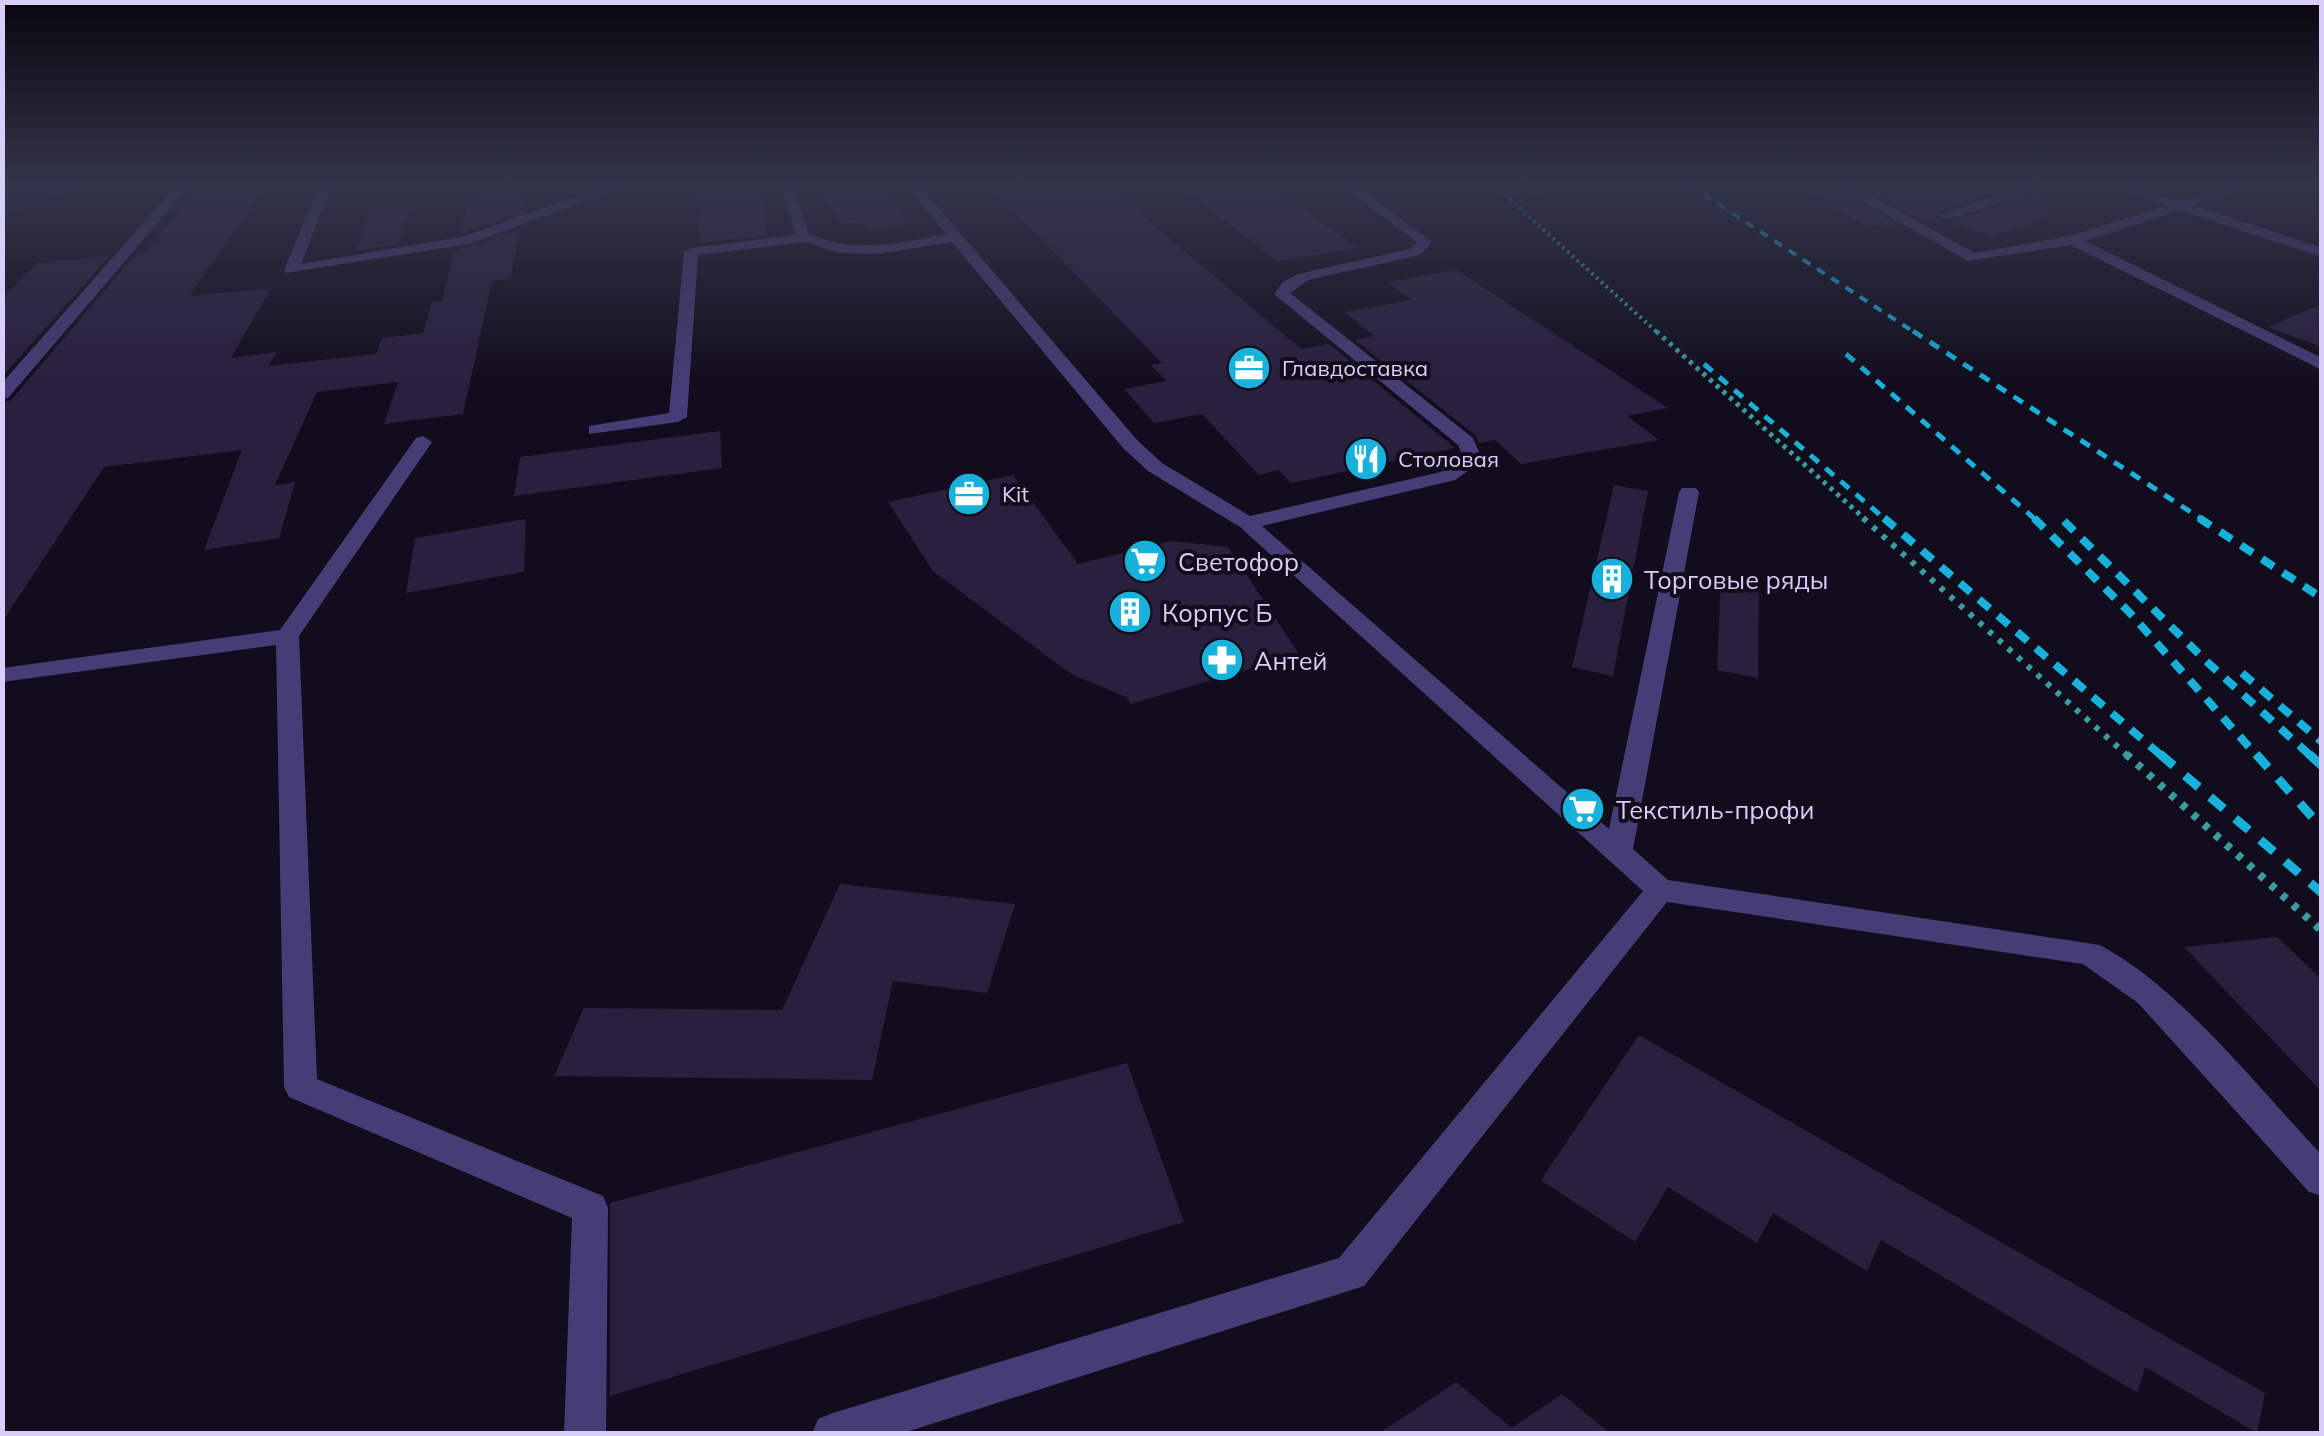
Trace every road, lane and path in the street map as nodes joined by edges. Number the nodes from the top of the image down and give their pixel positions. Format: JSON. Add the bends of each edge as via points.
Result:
{"nodes":[{"id":1,"x":126,"y":252,"type":"edge"},
{"id":2,"x":298,"y":252,"type":"edge"},
{"id":3,"x":398,"y":252,"type":"edge"},
{"id":4,"x":691,"y":252,"type":"edge"},
{"id":5,"x":967,"y":252,"type":"edge"},
{"id":6,"x":1415,"y":252,"type":"edge"},
{"id":7,"x":1568,"y":252,"type":"edge"},
{"id":8,"x":1963,"y":252,"type":"edge"},
{"id":9,"x":2007,"y":252,"type":"edge"},
{"id":10,"x":2097,"y":252,"type":"edge"},
{"id":11,"x":2322,"y":365,"type":"edge"},
{"id":12,"x":2,"y":394,"type":"edge"},
{"id":13,"x":595,"y":430,"type":"dead end"},
{"id":14,"x":423,"y":442,"type":"dead end"},
{"id":15,"x":1689,"y":492,"type":"dead end"},
{"id":16,"x":1247,"y":522,"type":"junction"},
{"id":17,"x":286,"y":636,"type":"junction"},
{"id":18,"x":2,"y":675,"type":"edge"},
{"id":19,"x":1618,"y":852,"type":"junction"},
{"id":20,"x":1660,"y":890,"type":"junction"},
{"id":21,"x":2322,"y":931,"type":"edge"},
{"id":22,"x":2322,"y":1180,"type":"edge"},
{"id":23,"x":586,"y":1434,"type":"edge"},
{"id":24,"x":833,"y":1434,"type":"edge"}],
"edges":[{"from":1,"to":12,"type":"street"},
{"from":2,"to":3,"type":"street","via":[[291,270]]},
{"from":4,"to":13,"type":"street","via":[[678,416]]},
{"from":5,"to":16,"type":"street","via":[[1130,444]]},
{"from":6,"to":16,"type":"street","via":[[1303,277],[1282,294],[1466,442],[1468,462],[1448,476]]},
{"from":7,"to":21,"type":"path"},
{"from":8,"to":9,"type":"street","via":[[1974,258]]},
{"from":10,"to":11,"type":"street"},
{"from":14,"to":17,"type":"street"},
{"from":15,"to":19,"type":"street"},
{"from":16,"to":19,"type":"street"},
{"from":17,"to":18,"type":"street"},
{"from":17,"to":23,"type":"street","via":[[300,1087],[590,1208]]},
{"from":19,"to":20,"type":"street"},
{"from":20,"to":22,"type":"street","via":[[2089,953],[2150,994]]},
{"from":20,"to":24,"type":"street","via":[[1351,1273]]}]}
